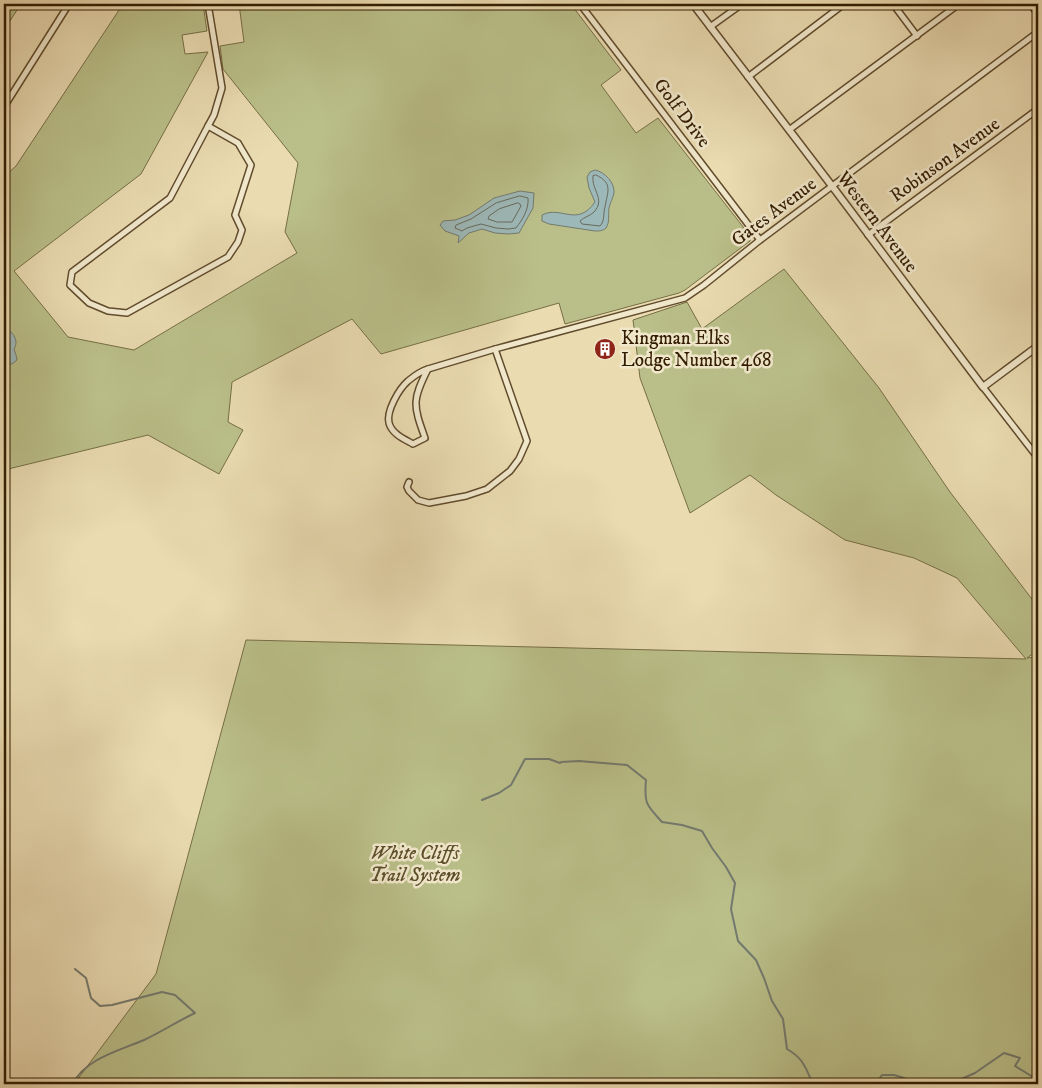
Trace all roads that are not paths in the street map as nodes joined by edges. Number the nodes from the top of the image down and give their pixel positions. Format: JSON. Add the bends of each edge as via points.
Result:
{"nodes":[{"id":1,"x":70,"y":4,"type":"edge"},
{"id":2,"x":208,"y":4,"type":"edge"},
{"id":3,"x":580,"y":4,"type":"edge"},
{"id":4,"x":693,"y":4,"type":"edge"},
{"id":5,"x":742,"y":4,"type":"edge"},
{"id":6,"x":844,"y":4,"type":"edge"},
{"id":7,"x":893,"y":4,"type":"edge"},
{"id":8,"x":959,"y":4,"type":"edge"},
{"id":9,"x":1030,"y":4,"type":"edge"},
{"id":10,"x":1038,"y":14,"type":"edge"},
{"id":11,"x":710,"y":27,"type":"junction"},
{"id":12,"x":1038,"y":32,"type":"edge"},
{"id":13,"x":917,"y":36,"type":"junction"},
{"id":14,"x":748,"y":77,"type":"junction"},
{"id":15,"x":4,"y":106,"type":"edge"},
{"id":16,"x":1038,"y":109,"type":"edge"},
{"id":17,"x":208,"y":126,"type":"junction"},
{"id":18,"x":789,"y":130,"type":"junction"},
{"id":19,"x":832,"y":186,"type":"junction"},
{"id":20,"x":868,"y":235,"type":"junction"},
{"id":21,"x":760,"y":240,"type":"junction"},
{"id":22,"x":1038,"y":346,"type":"edge"},
{"id":23,"x":495,"y":349,"type":"junction"},
{"id":24,"x":428,"y":369,"type":"junction"},
{"id":25,"x":983,"y":387,"type":"junction"},
{"id":26,"x":1038,"y":458,"type":"edge"},
{"id":27,"x":409,"y":482,"type":"dead end"}],
"edges":[{"from":1,"to":15,"type":"street"},
{"from":2,"to":17,"type":"street","via":[[222,88]]},
{"from":3,"to":21,"type":"street","name":"Golf Drive"},
{"from":4,"to":11,"type":"street","name":"Western Avenue"},
{"from":5,"to":11,"type":"street"},
{"from":6,"to":14,"type":"street"},
{"from":7,"to":13,"type":"street"},
{"from":8,"to":13,"type":"street"},
{"from":9,"to":10,"type":"street"},
{"from":11,"to":14,"type":"street","name":"Western Avenue"},
{"from":12,"to":19,"type":"street","name":"Gates Avenue"},
{"from":13,"to":18,"type":"street"},
{"from":14,"to":18,"type":"street","name":"Western Avenue"},
{"from":16,"to":20,"type":"street","name":"Robinson Avenue"},
{"from":17,"to":17,"type":"street","via":[[238,143],[251,165],[235,215],[242,230],[228,257],[127,312],[108,311],[88,303],[70,285],[72,272],[170,198]]},
{"from":18,"to":19,"type":"street","name":"Western Avenue"},
{"from":19,"to":20,"type":"street","name":"Western Avenue"},
{"from":19,"to":21,"type":"street","name":"Gates Avenue"},
{"from":20,"to":25,"type":"street","name":"Western Avenue"},
{"from":21,"to":23,"type":"street","name":"Gates Avenue","via":[[685,298]]},
{"from":22,"to":25,"type":"street"},
{"from":23,"to":24,"type":"street","name":"Gates Avenue"},
{"from":23,"to":27,"type":"street","via":[[527,441],[519,460],[487,489],[466,496],[429,503],[413,496],[407,486]]},
{"from":24,"to":24,"type":"street","name":"Gates Avenue","via":[[416,394],[415,404],[425,438],[412,444],[394,432],[389,423],[390,413],[399,392]]},
{"from":25,"to":26,"type":"street","name":"Western Avenue"}]}
